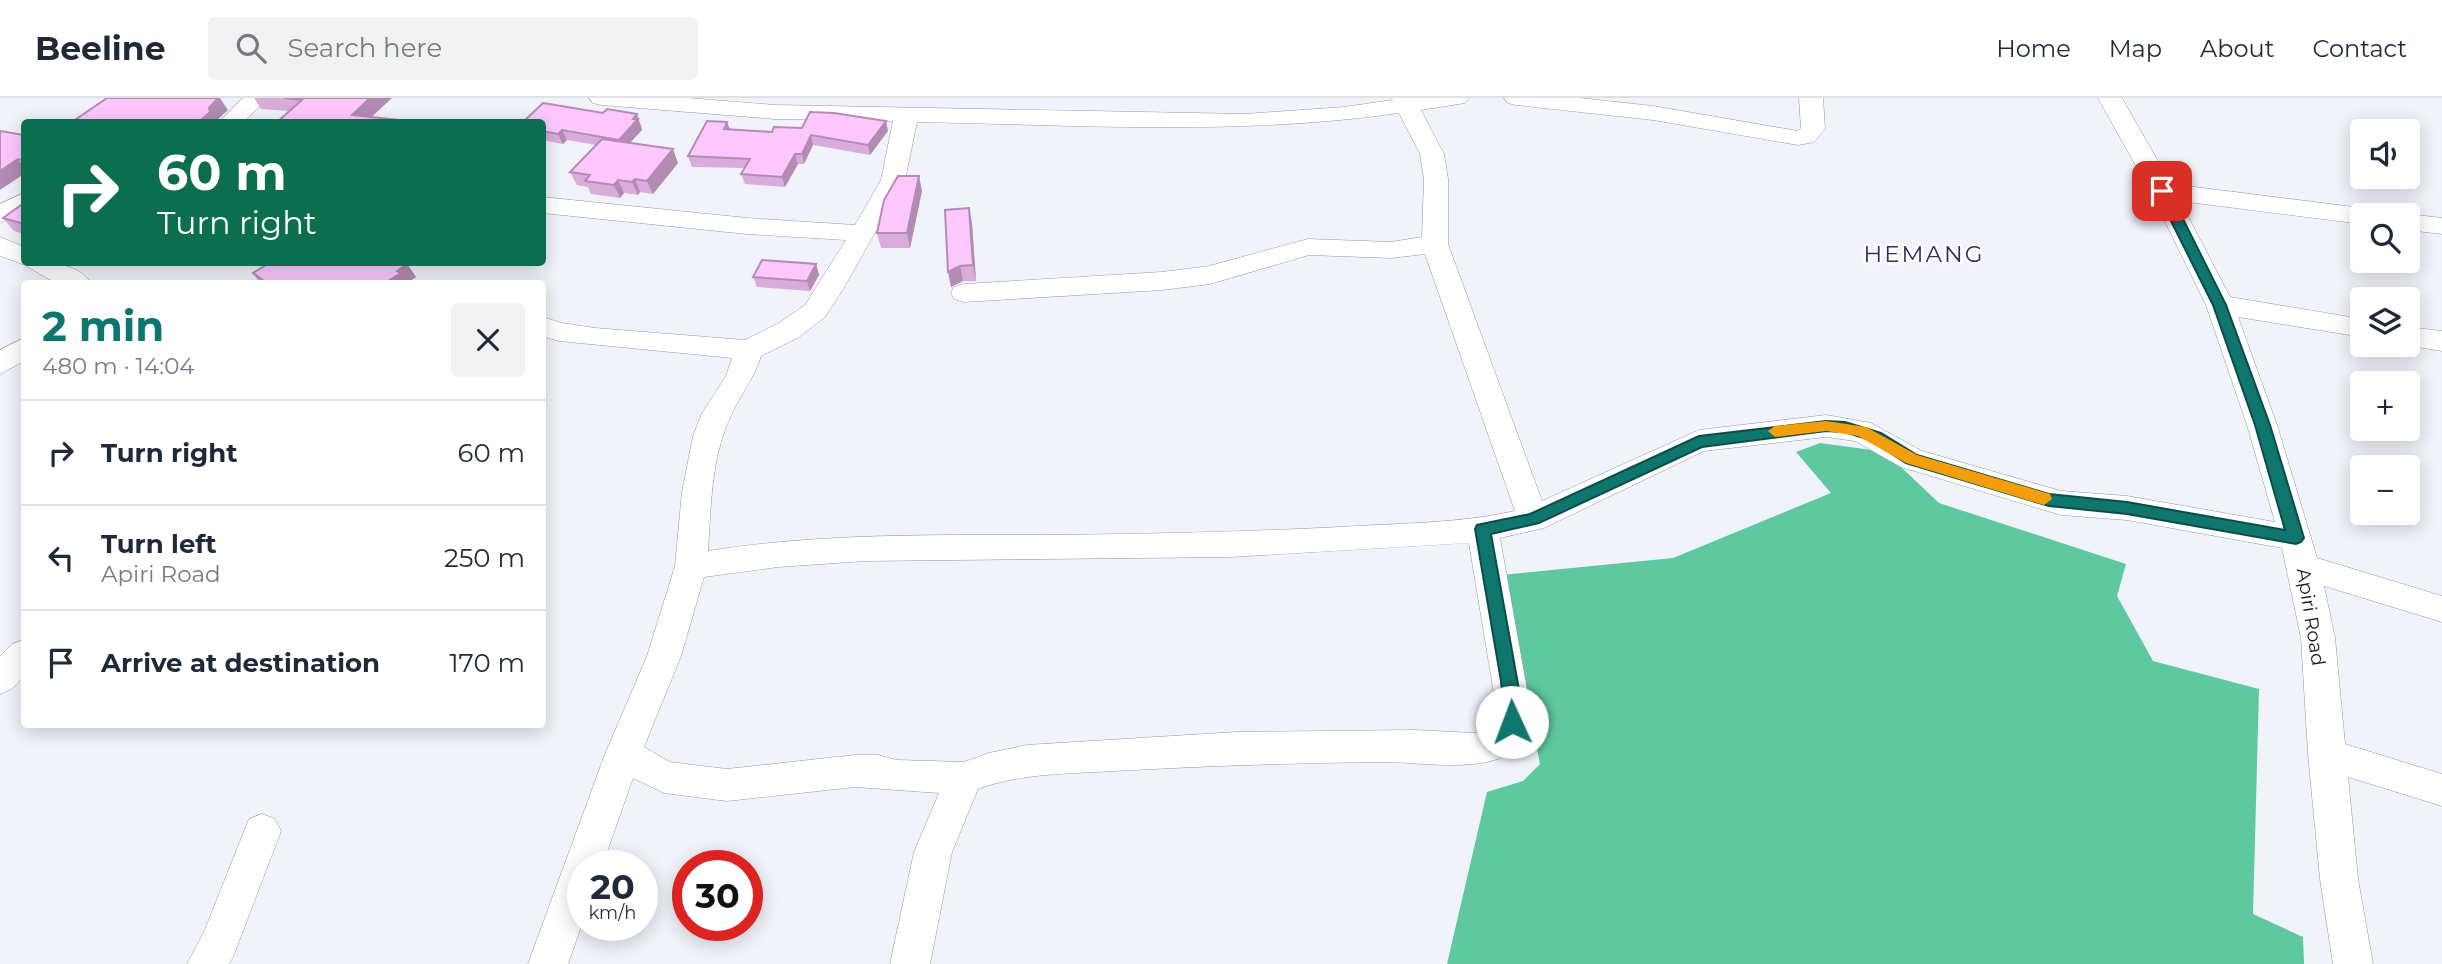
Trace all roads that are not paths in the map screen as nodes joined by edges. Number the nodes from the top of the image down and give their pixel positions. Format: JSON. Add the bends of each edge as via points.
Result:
{"nodes":[{"id":1,"x":257,"y":98,"type":"edge"},
{"id":2,"x":601,"y":98,"type":"edge"},
{"id":3,"x":1457,"y":98,"type":"edge"},
{"id":4,"x":1516,"y":98,"type":"edge"},
{"id":5,"x":1811,"y":98,"type":"edge"},
{"id":6,"x":2110,"y":98,"type":"edge"},
{"id":7,"x":664,"y":101,"type":"edge"},
{"id":8,"x":1582,"y":101,"type":"edge"},
{"id":9,"x":1406,"y":102,"type":"edge"},
{"id":10,"x":906,"y":116,"type":"junction"},
{"id":11,"x":233,"y":119,"type":"edge"},
{"id":12,"x":2162,"y":191,"type":"junction"},
{"id":13,"x":21,"y":203,"type":"edge"},
{"id":14,"x":546,"y":205,"type":"edge"},
{"id":15,"x":2350,"y":214,"type":"edge"},
{"id":16,"x":0,"y":215,"type":"edge"},
{"id":17,"x":2420,"y":223,"type":"edge"},
{"id":18,"x":2442,"y":226,"type":"edge"},
{"id":19,"x":860,"y":233,"type":"junction"},
{"id":20,"x":1435,"y":244,"type":"junction"},
{"id":21,"x":0,"y":245,"type":"edge"},
{"id":22,"x":21,"y":256,"type":"edge"},
{"id":23,"x":44,"y":266,"type":"edge"},
{"id":24,"x":71,"y":280,"type":"edge"},
{"id":25,"x":964,"y":293,"type":"dead end"},
{"id":26,"x":2220,"y":305,"type":"junction"},
{"id":27,"x":2350,"y":326,"type":"edge"},
{"id":28,"x":546,"y":327,"type":"edge"},
{"id":29,"x":2420,"y":338,"type":"edge"},
{"id":30,"x":2442,"y":341,"type":"edge"},
{"id":31,"x":21,"y":350,"type":"edge"},
{"id":32,"x":749,"y":350,"type":"junction"},
{"id":33,"x":0,"y":364,"type":"edge"},
{"id":34,"x":1533,"y":519,"type":"junction"},
{"id":35,"x":1483,"y":529,"type":"junction"},
{"id":36,"x":2300,"y":552,"type":"junction"},
{"id":37,"x":691,"y":566,"type":"junction"},
{"id":38,"x":2442,"y":609,"type":"edge"},
{"id":39,"x":21,"y":657,"type":"edge"},
{"id":40,"x":0,"y":679,"type":"edge"},
{"id":41,"x":623,"y":754,"type":"junction"},
{"id":42,"x":2326,"y":754,"type":"junction"},
{"id":43,"x":964,"y":778,"type":"junction"},
{"id":44,"x":2442,"y":790,"type":"edge"},
{"id":45,"x":262,"y":831,"type":"dead end"},
{"id":46,"x":207,"y":964,"type":"edge"},
{"id":47,"x":548,"y":964,"type":"edge"},
{"id":48,"x":910,"y":964,"type":"edge"},
{"id":49,"x":2353,"y":964,"type":"edge"}],
"edges":[{"from":1,"to":11,"type":"street"},
{"from":2,"to":7,"type":"street"},
{"from":3,"to":9,"type":"street"},
{"from":4,"to":8,"type":"street"},
{"from":5,"to":8,"type":"street","via":[[1813,129],[1798,138]]},
{"from":6,"to":12,"type":"street","name":"Apiri Road"},
{"from":7,"to":10,"type":"street","via":[[775,112]]},
{"from":9,"to":10,"type":"street","via":[[1344,114],[1245,121]]},
{"from":9,"to":20,"type":"street","via":[[1432,155]]},
{"from":10,"to":19,"type":"street","via":[[893,180]]},
{"from":12,"to":15,"type":"street"},
{"from":12,"to":26,"type":"street","name":"Apiri Road"},
{"from":13,"to":16,"type":"street"},
{"from":14,"to":19,"type":"street"},
{"from":17,"to":18,"type":"street"},
{"from":19,"to":32,"type":"street","via":[[815,310],[789,330]]},
{"from":20,"to":25,"type":"street","via":[[1391,250],[1308,247],[1210,275]]},
{"from":20,"to":34,"type":"street"},
{"from":21,"to":22,"type":"street"},
{"from":23,"to":24,"type":"street"},
{"from":26,"to":27,"type":"street"},
{"from":26,"to":36,"type":"street","name":"Apiri Road"},
{"from":28,"to":32,"type":"street","via":[[595,337]]},
{"from":29,"to":30,"type":"street"},
{"from":31,"to":33,"type":"street"},
{"from":32,"to":37,"type":"street","via":[[708,436],[697,492]]},
{"from":34,"to":35,"type":"street"},
{"from":34,"to":36,"type":"street","via":[[1699,441],[1826,426],[1861,431],[1912,459],[2061,503],[2127,508]]},
{"from":35,"to":37,"type":"street","via":[[1225,545],[906,547],[741,557]]},
{"from":35,"to":43,"type":"street","via":[[1514,712],[1504,735],[1488,747],[1236,748],[1027,761]]},
{"from":36,"to":38,"type":"street"},
{"from":36,"to":42,"type":"street","name":"Apiri Road","via":[[2318,638]]},
{"from":37,"to":41,"type":"street","via":[[664,656]]},
{"from":39,"to":40,"type":"street"},
{"from":41,"to":43,"type":"street","via":[[664,777],[697,783],[727,785],[855,771]]},
{"from":41,"to":47,"type":"street"},
{"from":42,"to":44,"type":"street"},
{"from":42,"to":49,"type":"street","name":"Apiri Road"},
{"from":43,"to":48,"type":"street","via":[[933,852]]},
{"from":45,"to":46,"type":"street"}]}
